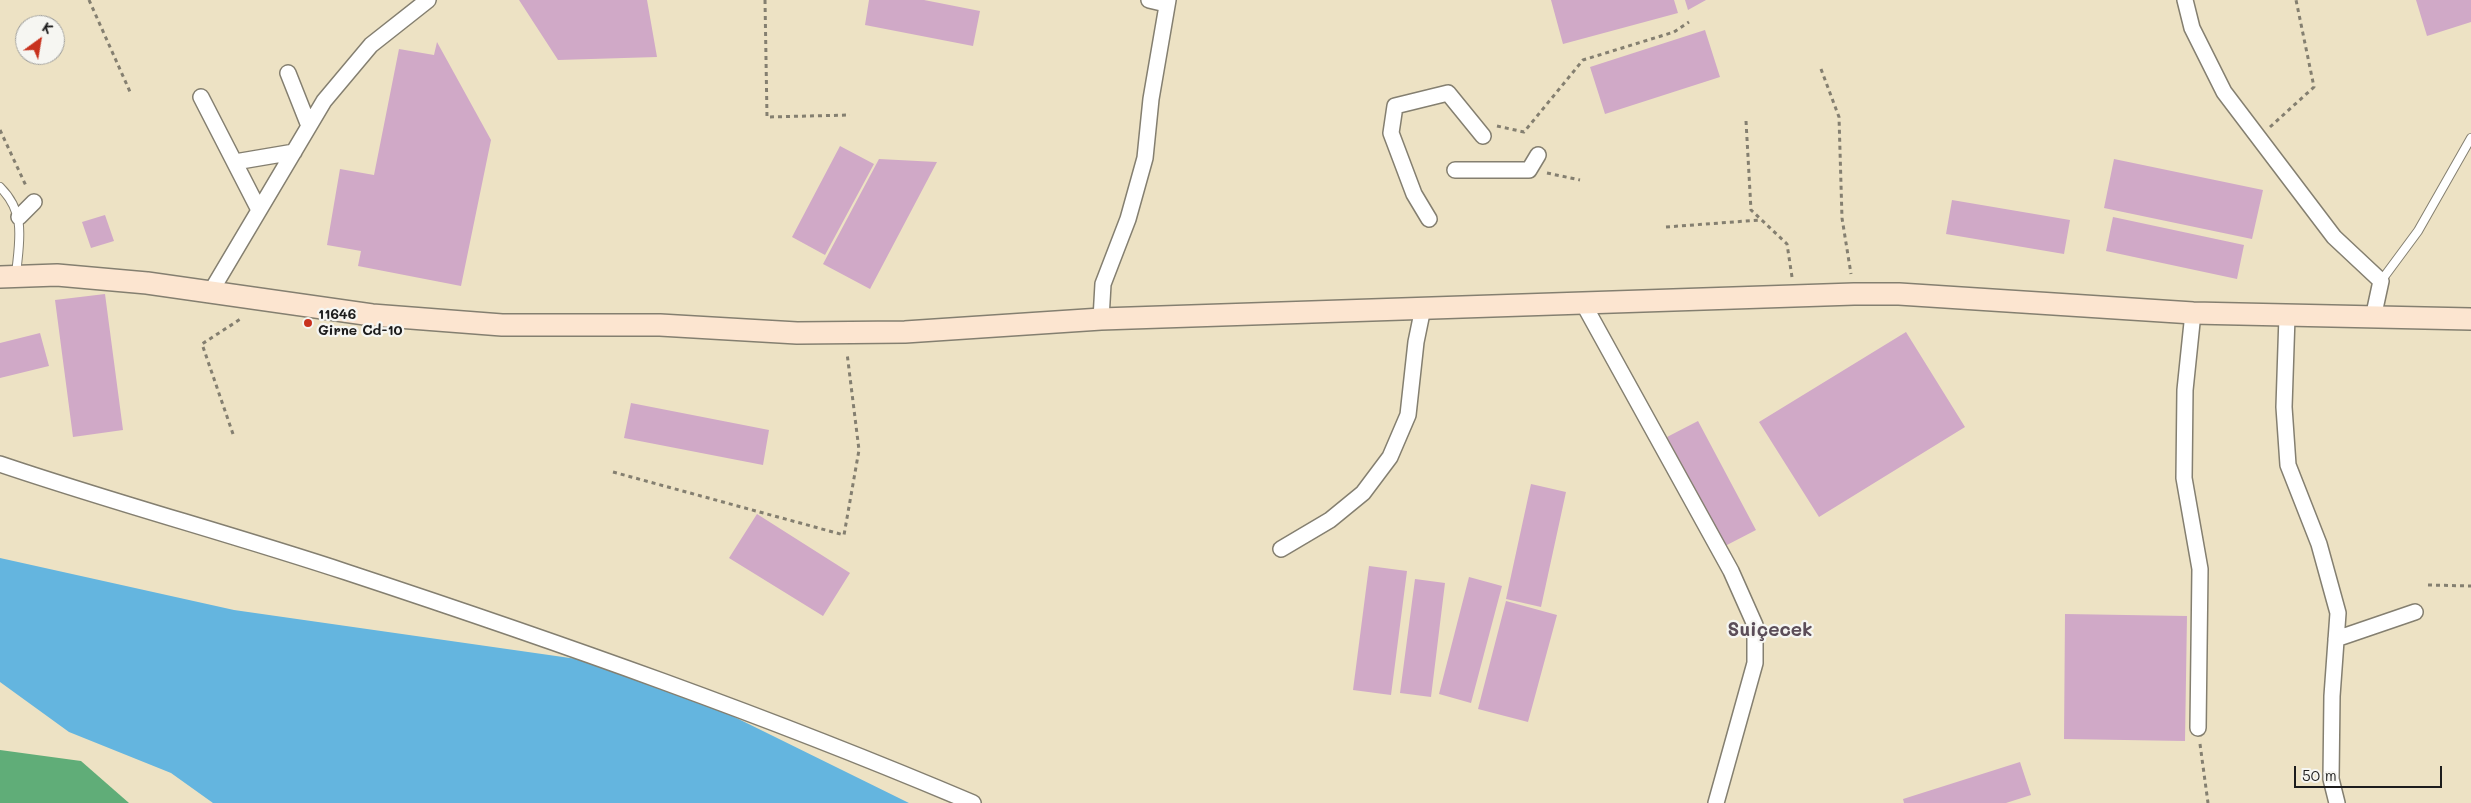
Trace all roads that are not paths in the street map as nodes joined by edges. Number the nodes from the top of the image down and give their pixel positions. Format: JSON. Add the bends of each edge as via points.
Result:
{"nodes":[{"id":1,"x":428,"y":0,"type":"edge"},
{"id":2,"x":1149,"y":0,"type":"edge"},
{"id":3,"x":2185,"y":0,"type":"edge"},
{"id":4,"x":1168,"y":2,"type":"edge"},
{"id":5,"x":288,"y":74,"type":"dead end"},
{"id":6,"x":201,"y":97,"type":"dead end"},
{"id":7,"x":309,"y":126,"type":"junction"},
{"id":8,"x":1485,"y":130,"type":"road end"},
{"id":9,"x":2471,"y":138,"type":"edge"},
{"id":10,"x":294,"y":152,"type":"junction"},
{"id":11,"x":1538,"y":155,"type":"dead end"},
{"id":12,"x":235,"y":162,"type":"junction"},
{"id":13,"x":1455,"y":170,"type":"dead end"},
{"id":14,"x":0,"y":187,"type":"edge"},
{"id":15,"x":34,"y":202,"type":"road end"},
{"id":16,"x":260,"y":210,"type":"junction"},
{"id":17,"x":19,"y":217,"type":"junction"},
{"id":18,"x":1429,"y":219,"type":"dead end"},
{"id":19,"x":8,"y":276,"type":"edge"},
{"id":20,"x":2381,"y":281,"type":"junction"},
{"id":21,"x":210,"y":293,"type":"junction"},
{"id":22,"x":1583,"y":303,"type":"junction"},
{"id":23,"x":1424,"y":308,"type":"junction"},
{"id":24,"x":2193,"y":313,"type":"junction"},
{"id":25,"x":2287,"y":316,"type":"junction"},
{"id":26,"x":2373,"y":318,"type":"junction"},
{"id":27,"x":1101,"y":319,"type":"junction"},
{"id":28,"x":2471,"y":319,"type":"edge"},
{"id":29,"x":0,"y":464,"type":"edge"},
{"id":30,"x":1281,"y":549,"type":"dead end"},
{"id":31,"x":2415,"y":612,"type":"dead end"},
{"id":32,"x":2336,"y":640,"type":"junction"},
{"id":33,"x":2198,"y":728,"type":"road end"},
{"id":34,"x":973,"y":803,"type":"edge"},
{"id":35,"x":1716,"y":803,"type":"edge"},
{"id":36,"x":2337,"y":803,"type":"edge"}],
"edges":[{"from":1,"to":7,"type":"street","via":[[371,45],[324,100]]},
{"from":2,"to":4,"type":"street"},
{"from":3,"to":20,"type":"street","via":[[2192,28],[2224,92],[2334,237]]},
{"from":4,"to":27,"type":"street","via":[[1150,99],[1145,158],[1128,219],[1103,284]]},
{"from":5,"to":7,"type":"street"},
{"from":6,"to":12,"type":"street"},
{"from":7,"to":10,"type":"street"},
{"from":8,"to":18,"type":"street","via":[[1448,93],[1396,106],[1391,133],[1414,194]]},
{"from":9,"to":20,"type":"lane","via":[[2418,231]]},
{"from":10,"to":12,"type":"street"},
{"from":10,"to":16,"type":"street"},
{"from":11,"to":13,"type":"street","via":[[1529,170]]},
{"from":12,"to":16,"type":"street"},
{"from":14,"to":17,"type":"lane","via":[[9,196]]},
{"from":15,"to":17,"type":"street"},
{"from":16,"to":21,"type":"street"},
{"from":17,"to":19,"type":"lane","via":[[20,230]]},
{"from":19,"to":21,"type":"street","via":[[67,276]]},
{"from":20,"to":26,"type":"street"},
{"from":21,"to":27,"type":"street","via":[[372,315],[502,325],[660,325],[797,333],[905,332]]},
{"from":22,"to":23,"type":"street"},
{"from":22,"to":24,"type":"street","via":[[1899,294]]},
{"from":22,"to":35,"type":"street","via":[[1731,571],[1755,626],[1755,663]]},
{"from":23,"to":27,"type":"street"},
{"from":23,"to":30,"type":"street","via":[[1416,342],[1408,415],[1390,457],[1363,493],[1330,520]]},
{"from":24,"to":25,"type":"street"},
{"from":24,"to":33,"type":"street","via":[[2185,390],[2184,478],[2200,569]]},
{"from":25,"to":26,"type":"street"},
{"from":25,"to":32,"type":"street","via":[[2284,406],[2288,465],[2318,544],[2338,613]]},
{"from":26,"to":28,"type":"street"},
{"from":29,"to":34,"type":"street","via":[[344,572],[637,671],[871,760]]},
{"from":31,"to":32,"type":"street"},
{"from":32,"to":36,"type":"street","via":[[2331,779]]}]}
